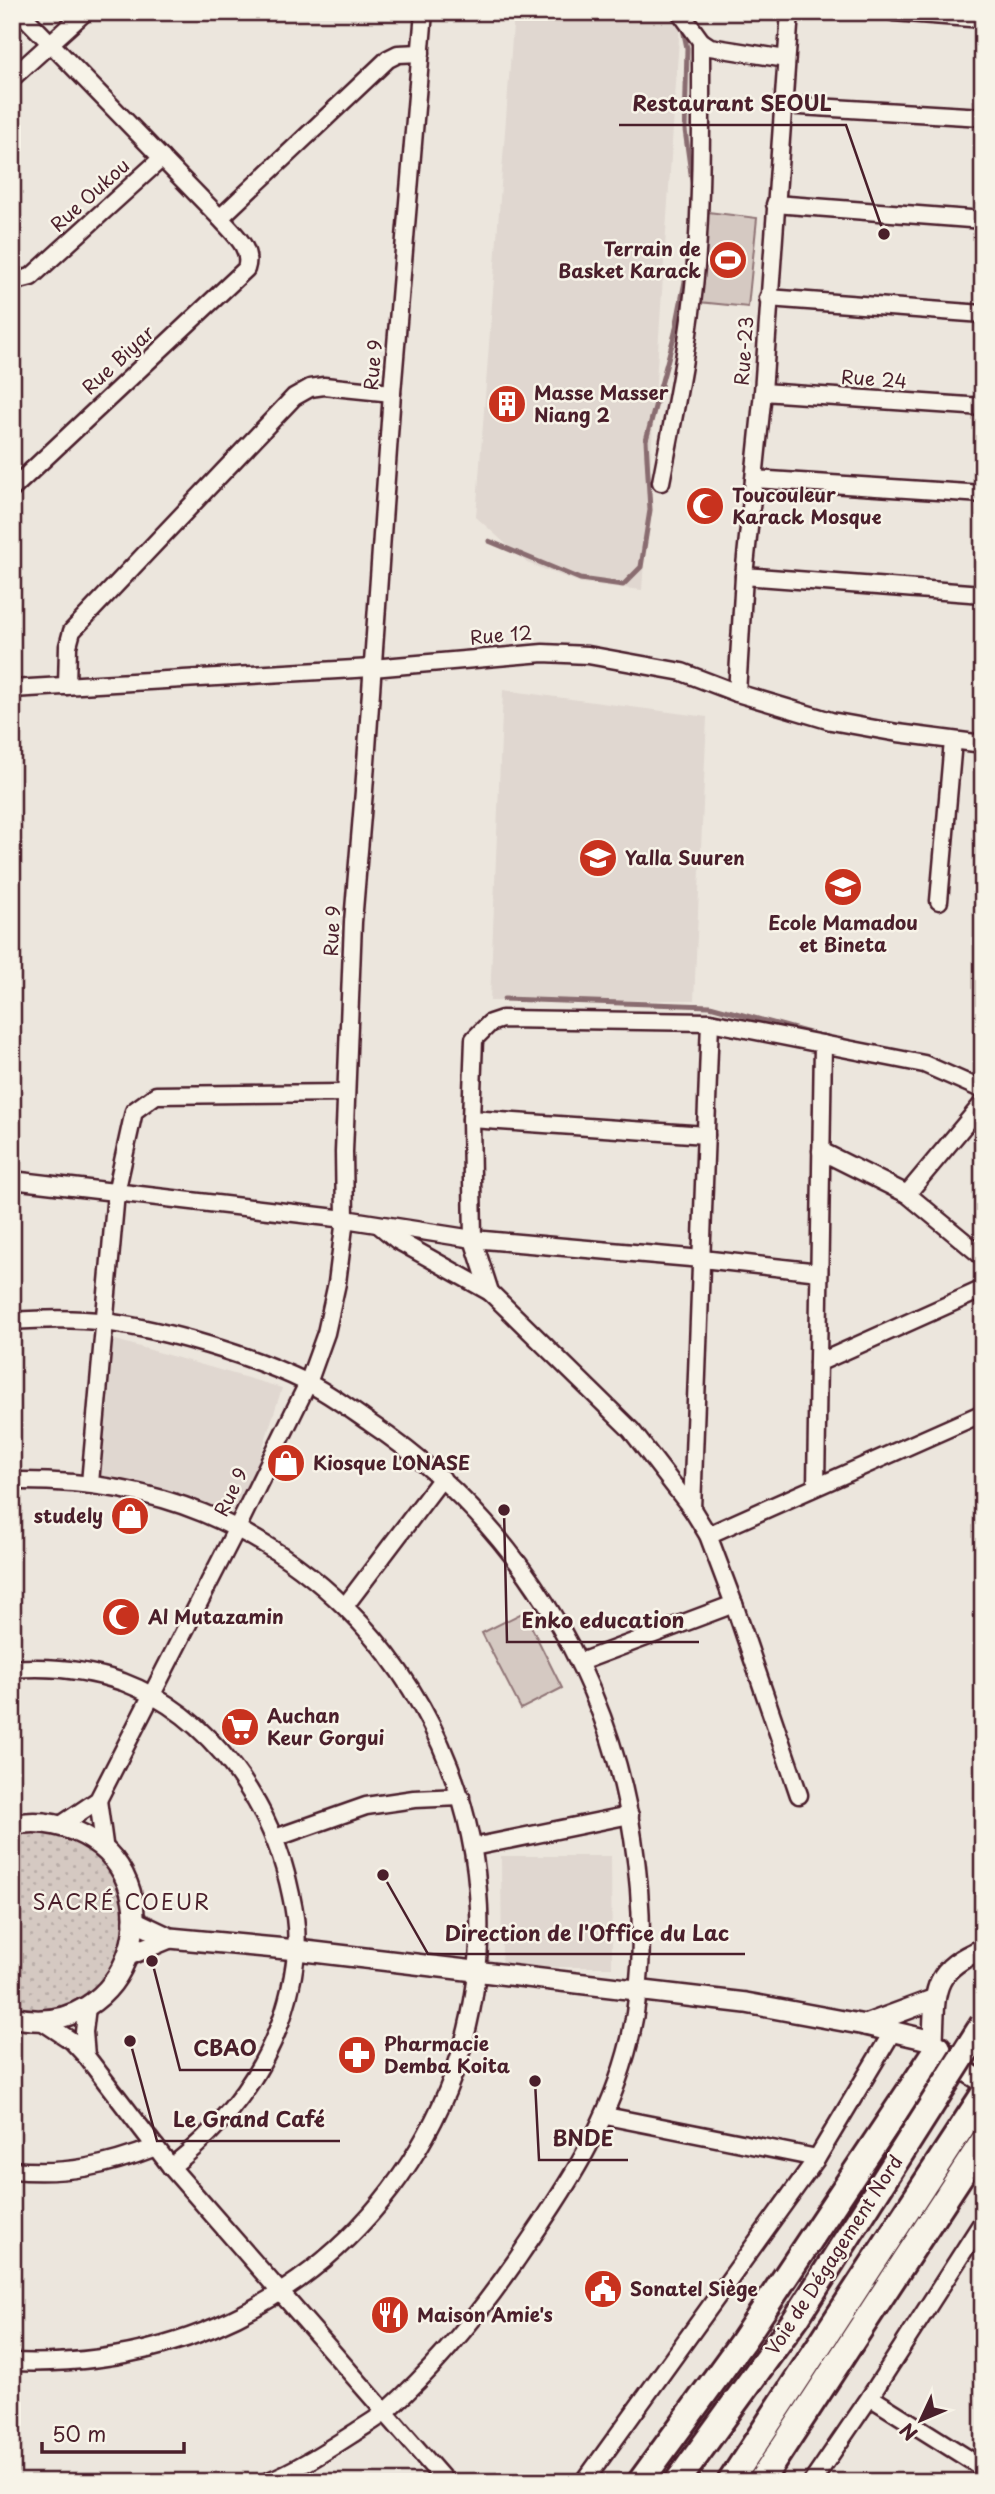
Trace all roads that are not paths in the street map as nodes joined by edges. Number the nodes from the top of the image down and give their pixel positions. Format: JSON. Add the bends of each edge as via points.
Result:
{"nodes":[{"id":1,"x":20,"y":12,"type":"edge"},
{"id":2,"x":85,"y":12,"type":"edge"},
{"id":3,"x":424,"y":12,"type":"edge"},
{"id":4,"x":680,"y":12,"type":"edge"},
{"id":5,"x":790,"y":12,"type":"edge"},
{"id":6,"x":893,"y":12,"type":"edge"},
{"id":7,"x":983,"y":19,"type":"edge"},
{"id":8,"x":701,"y":41,"type":"junction"},
{"id":9,"x":50,"y":43,"type":"junction"},
{"id":10,"x":421,"y":53,"type":"junction"},
{"id":11,"x":786,"y":59,"type":"junction"},
{"id":12,"x":12,"y":78,"type":"edge"},
{"id":13,"x":783,"y":105,"type":"junction"},
{"id":14,"x":983,"y":117,"type":"edge"},
{"id":15,"x":162,"y":158,"type":"junction"},
{"id":16,"x":775,"y":204,"type":"junction"},
{"id":17,"x":220,"y":218,"type":"junction"},
{"id":18,"x":983,"y":220,"type":"edge"},
{"id":19,"x":12,"y":282,"type":"edge"},
{"id":20,"x":768,"y":298,"type":"junction"},
{"id":21,"x":983,"y":314,"type":"edge"},
{"id":22,"x":763,"y":392,"type":"junction"},
{"id":23,"x":392,"y":393,"type":"junction"},
{"id":24,"x":983,"y":407,"type":"edge"},
{"id":25,"x":754,"y":479,"type":"junction"},
{"id":26,"x":661,"y":482,"type":"dead end"},
{"id":27,"x":12,"y":489,"type":"edge"},
{"id":28,"x":983,"y":494,"type":"edge"},
{"id":29,"x":744,"y":576,"type":"junction"},
{"id":30,"x":983,"y":594,"type":"edge"},
{"id":31,"x":372,"y":668,"type":"junction"},
{"id":32,"x":67,"y":686,"type":"junction"},
{"id":33,"x":12,"y":689,"type":"edge"},
{"id":34,"x":737,"y":693,"type":"junction"},
{"id":35,"x":953,"y":741,"type":"junction"},
{"id":36,"x":983,"y":744,"type":"edge"},
{"id":37,"x":939,"y":901,"type":"dead end"},
{"id":38,"x":710,"y":1022,"type":"junction"},
{"id":39,"x":823,"y":1044,"type":"junction"},
{"id":40,"x":983,"y":1090,"type":"edge"},
{"id":41,"x":346,"y":1093,"type":"junction"},
{"id":42,"x":983,"y":1103,"type":"edge"},
{"id":43,"x":471,"y":1119,"type":"junction"},
{"id":44,"x":706,"y":1135,"type":"junction"},
{"id":45,"x":821,"y":1151,"type":"junction"},
{"id":46,"x":12,"y":1180,"type":"edge"},
{"id":47,"x":116,"y":1193,"type":"junction"},
{"id":48,"x":907,"y":1194,"type":"junction"},
{"id":49,"x":345,"y":1219,"type":"junction"},
{"id":50,"x":377,"y":1224,"type":"junction"},
{"id":51,"x":472,"y":1239,"type":"junction"},
{"id":52,"x":983,"y":1257,"type":"edge"},
{"id":53,"x":702,"y":1259,"type":"junction"},
{"id":54,"x":819,"y":1272,"type":"junction"},
{"id":55,"x":983,"y":1289,"type":"edge"},
{"id":56,"x":490,"y":1292,"type":"junction"},
{"id":57,"x":12,"y":1321,"type":"edge"},
{"id":58,"x":103,"y":1322,"type":"junction"},
{"id":59,"x":818,"y":1363,"type":"junction"},
{"id":60,"x":308,"y":1383,"type":"junction"},
{"id":61,"x":983,"y":1413,"type":"edge"},
{"id":62,"x":442,"y":1478,"type":"junction"},
{"id":63,"x":12,"y":1481,"type":"edge"},
{"id":64,"x":90,"y":1483,"type":"junction"},
{"id":65,"x":816,"y":1486,"type":"junction"},
{"id":66,"x":692,"y":1508,"type":"junction"},
{"id":67,"x":237,"y":1528,"type":"junction"},
{"id":68,"x":708,"y":1535,"type":"junction"},
{"id":69,"x":734,"y":1604,"type":"junction"},
{"id":70,"x":345,"y":1606,"type":"junction"},
{"id":71,"x":580,"y":1662,"type":"junction"},
{"id":72,"x":12,"y":1669,"type":"edge"},
{"id":73,"x":150,"y":1695,"type":"junction"},
{"id":74,"x":799,"y":1795,"type":"dead end"},
{"id":75,"x":461,"y":1797,"type":"junction"},
{"id":76,"x":98,"y":1800,"type":"junction"},
{"id":77,"x":630,"y":1815,"type":"junction"},
{"id":78,"x":12,"y":1825,"type":"edge"},
{"id":79,"x":61,"y":1825,"type":"junction"},
{"id":80,"x":275,"y":1839,"type":"junction"},
{"id":81,"x":473,"y":1847,"type":"junction"},
{"id":82,"x":105,"y":1851,"type":"junction"},
{"id":83,"x":134,"y":1921,"type":"junction"},
{"id":84,"x":170,"y":1938,"type":"junction"},
{"id":85,"x":983,"y":1949,"type":"edge"},
{"id":86,"x":297,"y":1950,"type":"junction"},
{"id":87,"x":129,"y":1955,"type":"junction"},
{"id":88,"x":478,"y":1971,"type":"junction"},
{"id":89,"x":637,"y":1990,"type":"junction"},
{"id":90,"x":935,"y":1999,"type":"junction"},
{"id":91,"x":87,"y":2007,"type":"junction"},
{"id":92,"x":22,"y":2021,"type":"edge"},
{"id":93,"x":983,"y":2024,"type":"edge"},
{"id":94,"x":865,"y":2025,"type":"junction"},
{"id":95,"x":893,"y":2031,"type":"junction"},
{"id":96,"x":935,"y":2045,"type":"junction"},
{"id":97,"x":86,"y":2056,"type":"junction"},
{"id":98,"x":983,"y":2082,"type":"edge"},
{"id":99,"x":983,"y":2095,"type":"edge"},
{"id":100,"x":606,"y":2116,"type":"junction"},
{"id":101,"x":983,"y":2141,"type":"edge"},
{"id":102,"x":156,"y":2147,"type":"junction"},
{"id":103,"x":817,"y":2158,"type":"junction"},
{"id":104,"x":171,"y":2167,"type":"junction"},
{"id":105,"x":12,"y":2170,"type":"edge"},
{"id":106,"x":981,"y":2227,"type":"edge"},
{"id":107,"x":280,"y":2293,"type":"junction"},
{"id":108,"x":12,"y":2362,"type":"edge"},
{"id":109,"x":870,"y":2397,"type":"junction"},
{"id":110,"x":386,"y":2412,"type":"junction"},
{"id":111,"x":690,"y":2413,"type":"junction"},
{"id":112,"x":983,"y":2468,"type":"edge"},
{"id":113,"x":266,"y":2482,"type":"edge"},
{"id":114,"x":446,"y":2482,"type":"edge"},
{"id":115,"x":584,"y":2482,"type":"edge"},
{"id":116,"x":640,"y":2482,"type":"edge"},
{"id":117,"x":659,"y":2482,"type":"edge"},
{"id":118,"x":677,"y":2482,"type":"edge"},
{"id":119,"x":730,"y":2482,"type":"edge"},
{"id":120,"x":760,"y":2482,"type":"edge"},
{"id":121,"x":812,"y":2482,"type":"edge"}],
"edges":[{"from":1,"to":9,"type":"street"},
{"from":2,"to":9,"type":"street"},
{"from":3,"to":10,"type":"street","name":"Rue 9"},
{"from":4,"to":8,"type":"street"},
{"from":5,"to":11,"type":"street","name":"Rue-23"},
{"from":6,"to":7,"type":"street"},
{"from":8,"to":11,"type":"street","via":[[710,47]]},
{"from":8,"to":26,"type":"street","via":[[696,266]]},
{"from":9,"to":12,"type":"street"},
{"from":9,"to":15,"type":"street"},
{"from":10,"to":17,"type":"street","via":[[388,59]]},
{"from":10,"to":23,"type":"street","name":"Rue 9"},
{"from":11,"to":13,"type":"street","name":"Rue-23"},
{"from":13,"to":14,"type":"street"},
{"from":13,"to":16,"type":"street","name":"Rue-23"},
{"from":15,"to":17,"type":"street"},
{"from":15,"to":19,"type":"street","name":"Rue Oukou","via":[[31,277]]},
{"from":16,"to":18,"type":"street"},
{"from":16,"to":20,"type":"street","name":"Rue-23"},
{"from":17,"to":27,"type":"street","name":"Rue Biyar","via":[[246,249],[246,269]]},
{"from":20,"to":21,"type":"street"},
{"from":20,"to":22,"type":"street","name":"Rue-23"},
{"from":22,"to":24,"type":"street","name":"Rue 24"},
{"from":22,"to":25,"type":"street","name":"Rue-23"},
{"from":23,"to":31,"type":"street","name":"Rue 9"},
{"from":23,"to":32,"type":"street","via":[[324,386],[295,397],[72,631]]},
{"from":25,"to":28,"type":"street"},
{"from":25,"to":29,"type":"street","name":"Rue-23"},
{"from":29,"to":30,"type":"street"},
{"from":29,"to":34,"type":"street","name":"Rue-23"},
{"from":31,"to":32,"type":"street","name":"Rue 12"},
{"from":31,"to":34,"type":"street","name":"Rue 12","via":[[543,653],[588,655],[682,672]]},
{"from":31,"to":41,"type":"street","name":"Rue 9"},
{"from":32,"to":33,"type":"street","name":"Rue 12"},
{"from":34,"to":35,"type":"street","name":"Rue 12","via":[[831,721]]},
{"from":35,"to":36,"type":"street","name":"Rue 12"},
{"from":35,"to":37,"type":"street"},
{"from":38,"to":39,"type":"street"},
{"from":38,"to":43,"type":"street","via":[[502,1018],[474,1039]]},
{"from":38,"to":44,"type":"street"},
{"from":39,"to":40,"type":"street","via":[[924,1064]]},
{"from":39,"to":45,"type":"street"},
{"from":41,"to":47,"type":"street","via":[[156,1096],[134,1111]]},
{"from":41,"to":49,"type":"street","name":"Rue 9"},
{"from":42,"to":48,"type":"street"},
{"from":43,"to":44,"type":"street"},
{"from":43,"to":51,"type":"street"},
{"from":44,"to":53,"type":"street"},
{"from":45,"to":48,"type":"street"},
{"from":45,"to":54,"type":"street"},
{"from":46,"to":47,"type":"street"},
{"from":47,"to":49,"type":"street"},
{"from":47,"to":58,"type":"street"},
{"from":48,"to":52,"type":"street"},
{"from":49,"to":50,"type":"street"},
{"from":49,"to":60,"type":"street","name":"Rue 9","via":[[326,1333]]},
{"from":50,"to":51,"type":"street"},
{"from":50,"to":56,"type":"street"},
{"from":51,"to":53,"type":"street"},
{"from":51,"to":56,"type":"street"},
{"from":53,"to":54,"type":"street"},
{"from":53,"to":66,"type":"street"},
{"from":54,"to":59,"type":"street"},
{"from":55,"to":59,"type":"street"},
{"from":56,"to":66,"type":"street","via":[[631,1430]]},
{"from":57,"to":58,"type":"street"},
{"from":58,"to":60,"type":"street","via":[[226,1351]]},
{"from":58,"to":64,"type":"street"},
{"from":59,"to":65,"type":"street"},
{"from":60,"to":62,"type":"street","via":[[395,1440]]},
{"from":60,"to":67,"type":"street","name":"Rue 9"},
{"from":61,"to":65,"type":"street"},
{"from":62,"to":70,"type":"street"},
{"from":62,"to":71,"type":"street","via":[[520,1563]]},
{"from":63,"to":64,"type":"street"},
{"from":64,"to":67,"type":"street","via":[[165,1499]]},
{"from":65,"to":68,"type":"street"},
{"from":66,"to":68,"type":"street"},
{"from":67,"to":70,"type":"street","via":[[293,1563]]},
{"from":67,"to":73,"type":"street","name":"Rue 9"},
{"from":68,"to":69,"type":"street"},
{"from":69,"to":71,"type":"street"},
{"from":69,"to":74,"type":"street"},
{"from":70,"to":75,"type":"street","via":[[415,1694]]},
{"from":71,"to":77,"type":"street","via":[[601,1712]]},
{"from":72,"to":73,"type":"street","via":[[93,1674]]},
{"from":73,"to":76,"type":"street","name":"Rue 9"},
{"from":73,"to":80,"type":"street","via":[[220,1752],[258,1804]]},
{"from":75,"to":80,"type":"street","via":[[376,1804]]},
{"from":75,"to":81,"type":"street"},
{"from":76,"to":79,"type":"street","name":"Rue 9"},
{"from":76,"to":82,"type":"street"},
{"from":77,"to":81,"type":"street"},
{"from":77,"to":89,"type":"street","via":[[640,1902]]},
{"from":78,"to":79,"type":"street"},
{"from":79,"to":82,"type":"street","via":[[85,1835]]},
{"from":80,"to":86,"type":"street","via":[[292,1899]]},
{"from":81,"to":88,"type":"street","via":[[480,1930]]},
{"from":82,"to":83,"type":"street","via":[[123,1875]]},
{"from":83,"to":84,"type":"street"},
{"from":83,"to":87,"type":"street"},
{"from":84,"to":86,"type":"street"},
{"from":84,"to":87,"type":"street"},
{"from":85,"to":90,"type":"street","via":[[944,1972]]},
{"from":86,"to":88,"type":"street"},
{"from":86,"to":104,"type":"street","via":[[284,2013],[257,2072],[219,2124]]},
{"from":87,"to":91,"type":"street","via":[[105,1993]]},
{"from":88,"to":89,"type":"street"},
{"from":88,"to":107,"type":"street","via":[[460,2056],[426,2136],[397,2181],[355,2231]]},
{"from":89,"to":94,"type":"street","via":[[746,2003]]},
{"from":89,"to":100,"type":"street","via":[[631,2034]]},
{"from":90,"to":94,"type":"street"},
{"from":90,"to":96,"type":"street"},
{"from":91,"to":92,"type":"street","via":[[64,2017]]},
{"from":91,"to":97,"type":"street"},
{"from":92,"to":97,"type":"street","via":[[72,2041]]},
{"from":93,"to":118,"type":"highway","name":"Voie de Dégagement Nord","bridge":true,"via":[[797,2317]]},
{"from":94,"to":95,"type":"street"},
{"from":95,"to":96,"type":"street"},
{"from":95,"to":103,"type":"street"},
{"from":96,"to":98,"type":"street","via":[[947,2060]]},
{"from":96,"to":111,"type":"highway","via":[[742,2343]]},
{"from":97,"to":102,"type":"street"},
{"from":99,"to":119,"type":"highway","name":"Voie de Dégagement Nord"},
{"from":100,"to":103,"type":"street"},
{"from":100,"to":110,"type":"street","via":[[564,2190],[503,2278],[461,2334]]},
{"from":101,"to":120,"type":"highway"},
{"from":102,"to":104,"type":"street"},
{"from":102,"to":105,"type":"street","via":[[82,2170]]},
{"from":103,"to":115,"type":"street"},
{"from":104,"to":107,"type":"street"},
{"from":106,"to":109,"type":"street"},
{"from":107,"to":108,"type":"street","via":[[245,2314],[168,2345],[87,2361]]},
{"from":107,"to":110,"type":"street"},
{"from":109,"to":112,"type":"street"},
{"from":109,"to":121,"type":"street"},
{"from":110,"to":113,"type":"street"},
{"from":110,"to":114,"type":"street"},
{"from":111,"to":116,"type":"highway"},
{"from":111,"to":117,"type":"highway"}]}
